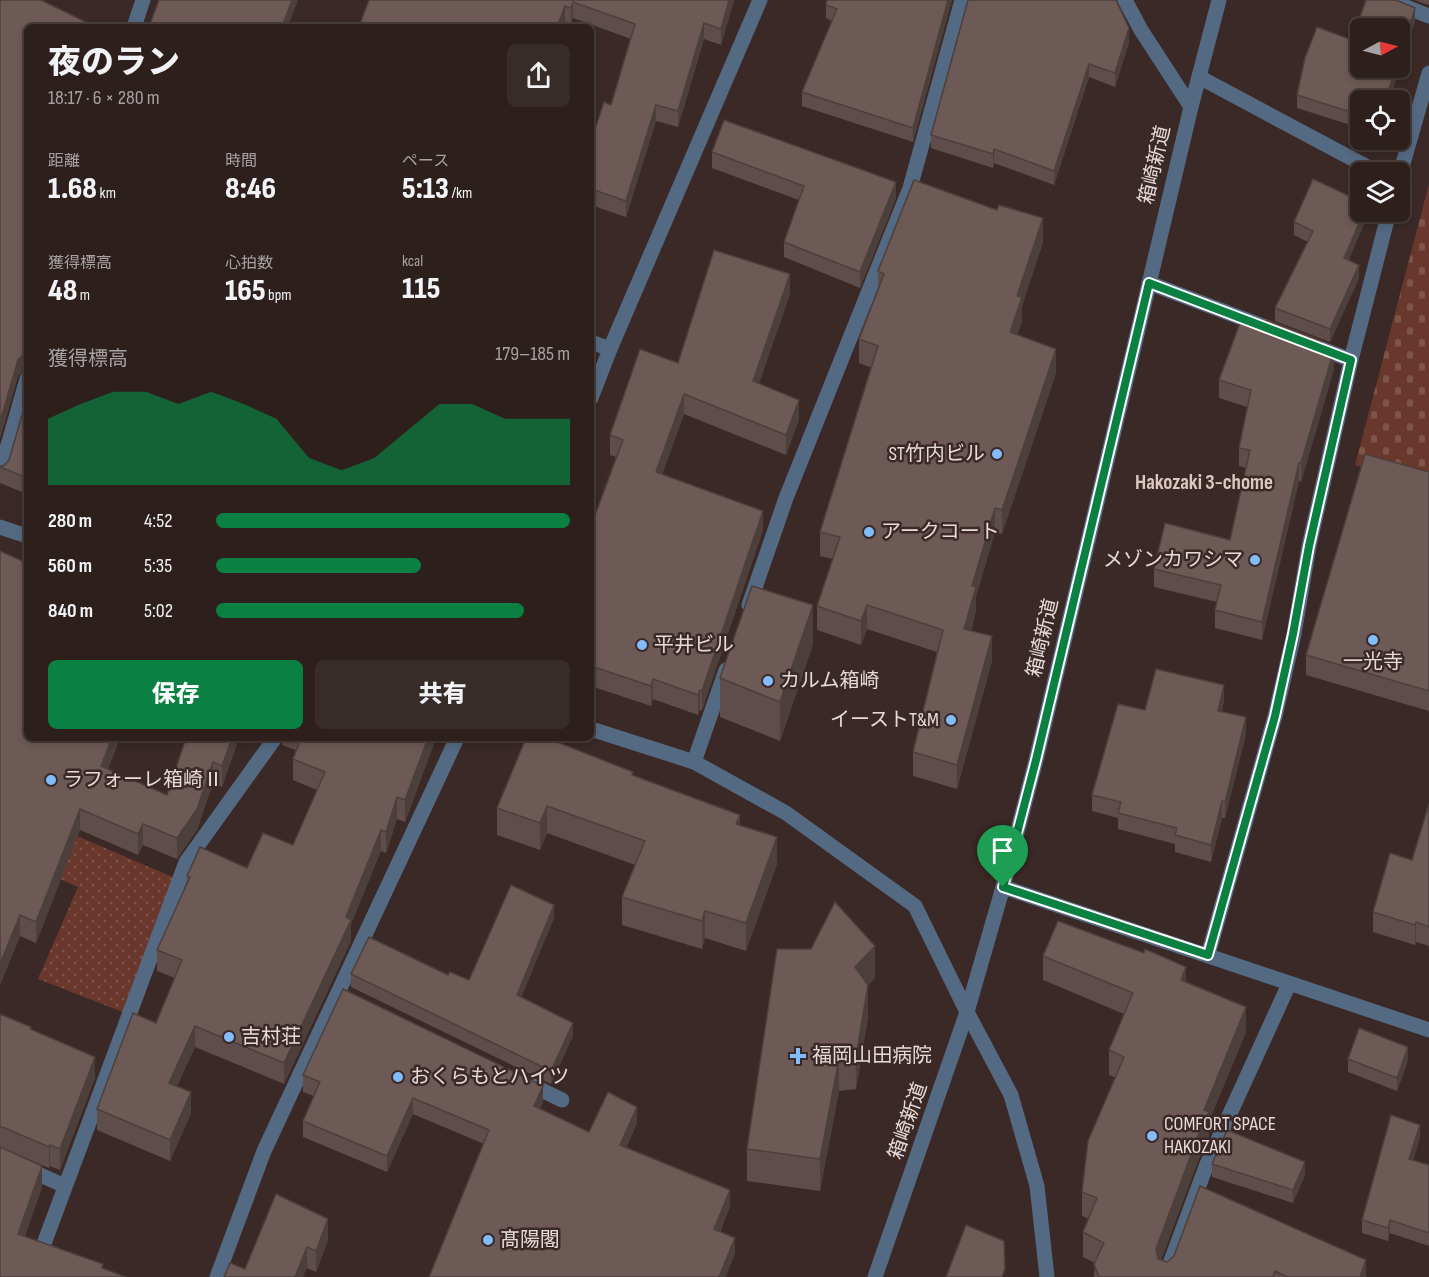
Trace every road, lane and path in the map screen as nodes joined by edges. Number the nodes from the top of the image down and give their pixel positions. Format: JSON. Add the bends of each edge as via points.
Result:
{"nodes":[{"id":1,"x":143,"y":0,"type":"edge"},
{"id":2,"x":760,"y":0,"type":"edge"},
{"id":3,"x":962,"y":0,"type":"edge"},
{"id":4,"x":1125,"y":0,"type":"edge"},
{"id":5,"x":1219,"y":0,"type":"edge"},
{"id":6,"x":1388,"y":0,"type":"edge"},
{"id":7,"x":1429,"y":16,"type":"edge"},
{"id":8,"x":135,"y":24,"type":"edge"},
{"id":9,"x":1429,"y":73,"type":"edge"},
{"id":10,"x":1199,"y":77,"type":"junction"},
{"id":11,"x":1191,"y":107,"type":"junction"},
{"id":12,"x":1358,"y":162,"type":"edge"},
{"id":13,"x":1403,"y":162,"type":"edge"},
{"id":14,"x":1386,"y":222,"type":"edge"},
{"id":15,"x":1149,"y":283,"type":"junction"},
{"id":16,"x":594,"y":343,"type":"edge"},
{"id":17,"x":610,"y":349,"type":"junction"},
{"id":18,"x":1351,"y":360,"type":"junction"},
{"id":19,"x":24,"y":389,"type":"edge"},
{"id":20,"x":594,"y":390,"type":"edge"},
{"id":21,"x":0,"y":473,"type":"edge"},
{"id":22,"x":0,"y":527,"type":"edge"},
{"id":23,"x":24,"y":535,"type":"edge"},
{"id":24,"x":744,"y":619,"type":"edge"},
{"id":25,"x":732,"y":652,"type":"edge"},
{"id":26,"x":594,"y":730,"type":"edge"},
{"id":27,"x":273,"y":741,"type":"edge"},
{"id":28,"x":456,"y":741,"type":"edge"},
{"id":29,"x":694,"y":762,"type":"junction"},
{"id":30,"x":1003,"y":887,"type":"junction"},
{"id":31,"x":1208,"y":955,"type":"junction"},
{"id":32,"x":1289,"y":984,"type":"junction"},
{"id":33,"x":967,"y":1012,"type":"junction"},
{"id":34,"x":1429,"y":1030,"type":"edge"},
{"id":35,"x":509,"y":1075,"type":"edge"},
{"id":36,"x":562,"y":1100,"type":"dead end"},
{"id":37,"x":0,"y":1158,"type":"edge"},
{"id":38,"x":65,"y":1186,"type":"junction"},
{"id":39,"x":71,"y":1261,"type":"edge"},
{"id":40,"x":217,"y":1277,"type":"edge"},
{"id":41,"x":875,"y":1277,"type":"edge"},
{"id":42,"x":1047,"y":1277,"type":"edge"},
{"id":43,"x":1165,"y":1277,"type":"edge"}],
"edges":[{"from":1,"to":8,"type":"street"},
{"from":2,"to":17,"type":"street"},
{"from":3,"to":24,"type":"street","via":[[910,188],[786,498]]},
{"from":4,"to":11,"type":"street"},
{"from":5,"to":10,"type":"street","name":"箱崎新道"},
{"from":6,"to":7,"type":"street"},
{"from":9,"to":13,"type":"street"},
{"from":10,"to":11,"type":"street","name":"箱崎新道"},
{"from":10,"to":12,"type":"street"},
{"from":11,"to":15,"type":"street","name":"箱崎新道"},
{"from":14,"to":18,"type":"street"},
{"from":15,"to":18,"type":"street"},
{"from":15,"to":30,"type":"street","name":"箱崎新道"},
{"from":16,"to":17,"type":"street"},
{"from":17,"to":20,"type":"street"},
{"from":18,"to":31,"type":"street","via":[[1275,716]]},
{"from":19,"to":21,"type":"street"},
{"from":22,"to":23,"type":"street"},
{"from":25,"to":29,"type":"street"},
{"from":26,"to":29,"type":"street"},
{"from":27,"to":38,"type":"street","via":[[186,862]]},
{"from":28,"to":40,"type":"street","via":[[344,995],[264,1151]]},
{"from":29,"to":33,"type":"street","via":[[786,813],[915,906]]},
{"from":30,"to":31,"type":"street"},
{"from":30,"to":33,"type":"street","name":"箱崎新道"},
{"from":31,"to":32,"type":"street"},
{"from":32,"to":34,"type":"street"},
{"from":32,"to":43,"type":"street","via":[[1207,1164]]},
{"from":33,"to":41,"type":"street","name":"箱崎新道"},
{"from":33,"to":42,"type":"street","via":[[1011,1095],[1037,1186]]},
{"from":35,"to":36,"type":"street"},
{"from":37,"to":38,"type":"street"},
{"from":38,"to":39,"type":"street","via":[[42,1249]]}]}
